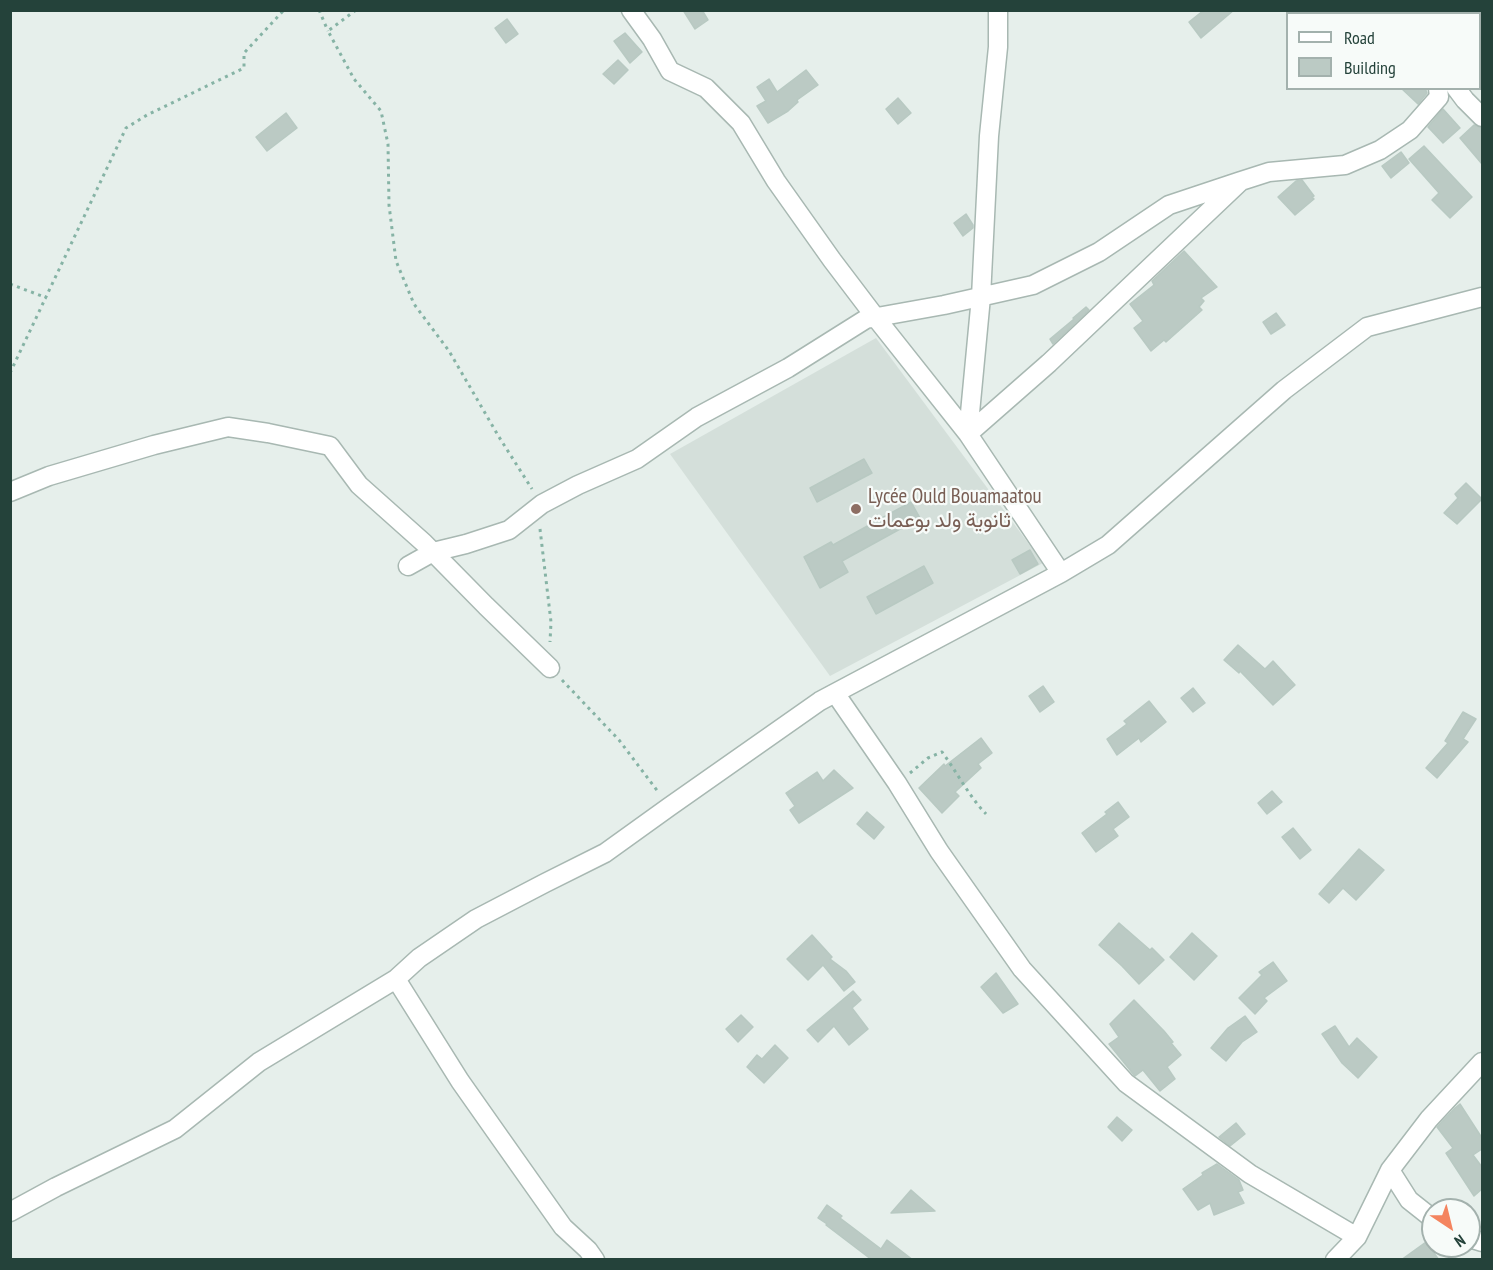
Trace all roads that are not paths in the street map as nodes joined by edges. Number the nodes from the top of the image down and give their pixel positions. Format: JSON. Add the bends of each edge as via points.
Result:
{"nodes":[{"id":1,"x":631,"y":10,"type":"edge"},
{"id":2,"x":998,"y":10,"type":"edge"},
{"id":3,"x":1438,"y":90,"type":"edge"},
{"id":4,"x":1458,"y":90,"type":"edge"},
{"id":5,"x":1482,"y":117,"type":"edge"},
{"id":6,"x":1241,"y":181,"type":"junction"},
{"id":7,"x":981,"y":297,"type":"junction"},
{"id":8,"x":1482,"y":297,"type":"edge"},
{"id":9,"x":876,"y":318,"type":"junction"},
{"id":10,"x":968,"y":434,"type":"junction"},
{"id":11,"x":10,"y":492,"type":"edge"},
{"id":12,"x":433,"y":552,"type":"junction"},
{"id":13,"x":408,"y":566,"type":"dead end"},
{"id":14,"x":1061,"y":573,"type":"junction"},
{"id":15,"x":550,"y":668,"type":"road end"},
{"id":16,"x":835,"y":693,"type":"junction"},
{"id":17,"x":396,"y":979,"type":"junction"},
{"id":18,"x":1482,"y":1062,"type":"edge"},
{"id":19,"x":1390,"y":1170,"type":"junction"},
{"id":20,"x":1421,"y":1210,"type":"edge"},
{"id":21,"x":10,"y":1212,"type":"edge"},
{"id":22,"x":1357,"y":1237,"type":"junction"},
{"id":23,"x":595,"y":1260,"type":"edge"},
{"id":24,"x":1335,"y":1260,"type":"edge"}],
"edges":[{"from":1,"to":9,"type":"street","via":[[670,71],[706,88],[741,123],[776,181]]},
{"from":2,"to":7,"type":"street"},
{"from":3,"to":6,"type":"street","via":[[1439,97],[1410,130],[1380,150],[1345,165],[1269,172]]},
{"from":4,"to":5,"type":"street"},
{"from":6,"to":7,"type":"street","via":[[1168,205],[1099,252],[1033,285]]},
{"from":6,"to":10,"type":"street"},
{"from":7,"to":9,"type":"street"},
{"from":7,"to":10,"type":"street"},
{"from":8,"to":14,"type":"street","via":[[1368,327],[1284,390],[1108,545]]},
{"from":9,"to":10,"type":"street"},
{"from":9,"to":12,"type":"street","via":[[866,319],[788,368],[697,417],[637,459],[542,504],[508,530]]},
{"from":10,"to":14,"type":"street"},
{"from":11,"to":12,"type":"street","via":[[49,476],[228,427],[330,446],[359,485]]},
{"from":12,"to":13,"type":"street"},
{"from":12,"to":15,"type":"street"},
{"from":14,"to":16,"type":"street"},
{"from":16,"to":17,"type":"street","via":[[605,853],[476,919]]},
{"from":16,"to":22,"type":"street","via":[[1022,969],[1126,1083],[1250,1174]]},
{"from":17,"to":21,"type":"street","via":[[260,1062],[175,1129]]},
{"from":17,"to":23,"type":"street","via":[[460,1081],[563,1227]]},
{"from":18,"to":19,"type":"street","via":[[1429,1119]]},
{"from":19,"to":20,"type":"street","via":[[1409,1200]]},
{"from":19,"to":22,"type":"street"},
{"from":22,"to":24,"type":"street"}]}
